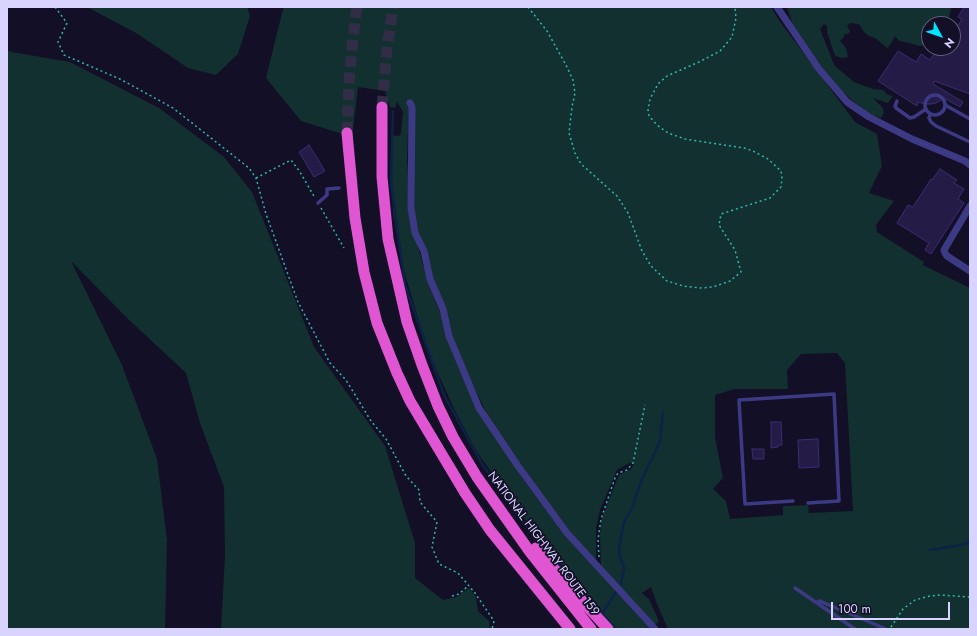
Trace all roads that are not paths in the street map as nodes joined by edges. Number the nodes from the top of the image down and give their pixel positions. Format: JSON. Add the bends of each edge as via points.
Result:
{"nodes":[{"id":1,"x":777,"y":7,"type":"edge"},
{"id":2,"x":897,"y":101,"type":"dead end"},
{"id":3,"x":410,"y":103,"type":"dead end"},
{"id":4,"x":945,"y":105,"type":"junction"},
{"id":5,"x":382,"y":108,"type":"tunnel mouth"},
{"id":6,"x":926,"y":109,"type":"junction"},
{"id":7,"x":930,"y":115,"type":"junction"},
{"id":8,"x":970,"y":119,"type":"edge"},
{"id":9,"x":347,"y":133,"type":"tunnel mouth"},
{"id":10,"x":970,"y":142,"type":"edge"},
{"id":11,"x":970,"y":165,"type":"edge"},
{"id":12,"x":339,"y":188,"type":"dead end"},
{"id":13,"x":318,"y":203,"type":"road end"},
{"id":14,"x":970,"y":206,"type":"edge"},
{"id":15,"x":970,"y":271,"type":"edge"},
{"id":16,"x":477,"y":477,"type":"junction"},
{"id":17,"x":793,"y":501,"type":"dead end"},
{"id":18,"x":808,"y":503,"type":"dead end"},
{"id":19,"x":511,"y":557,"type":"junction"},
{"id":20,"x":795,"y":588,"type":"dead end"},
{"id":21,"x":818,"y":603,"type":"junction"},
{"id":22,"x":562,"y":629,"type":"edge"},
{"id":23,"x":570,"y":629,"type":"edge"},
{"id":24,"x":591,"y":629,"type":"edge"},
{"id":25,"x":608,"y":629,"type":"edge"},
{"id":26,"x":655,"y":629,"type":"edge"},
{"id":27,"x":856,"y":629,"type":"edge"},
{"id":28,"x":886,"y":629,"type":"edge"}],
"edges":[{"from":1,"to":11,"type":"street","via":[[819,69],[847,102],[869,117]]},
{"from":2,"to":6,"type":"lane","via":[[896,108],[910,118]]},
{"from":3,"to":26,"type":"street","via":[[411,208],[415,233],[424,251],[430,279],[443,309],[449,336],[479,408],[567,533]]},
{"from":4,"to":6,"type":"lane","via":[[940,96],[933,96],[927,99]]},
{"from":4,"to":7,"type":"lane","via":[[941,114]]},
{"from":4,"to":8,"type":"lane"},
{"from":5,"to":16,"type":"highway","name":"NATIONAL HIGHWAY ROUTE 159","via":[[382,177],[388,239],[407,322],[438,406]]},
{"from":6,"to":7,"type":"lane"},
{"from":7,"to":10,"type":"lane","via":[[931,122],[936,126]]},
{"from":9,"to":19,"type":"highway","via":[[355,218],[364,272],[377,323],[410,401],[465,493]]},
{"from":12,"to":13,"type":"lane","via":[[327,189],[327,195]]},
{"from":14,"to":15,"type":"street","via":[[944,250],[947,256]]},
{"from":16,"to":24,"type":"highway","name":"NATIONAL HIGHWAY ROUTE 159","via":[[530,552]]},
{"from":16,"to":25,"type":"highway","via":[[526,537]]},
{"from":17,"to":18,"type":"lane","via":[[745,504],[739,400],[834,394],[839,501]]},
{"from":19,"to":22,"type":"highway"},
{"from":19,"to":23,"type":"highway"},
{"from":20,"to":21,"type":"lane"},
{"from":21,"to":27,"type":"lane"},
{"from":21,"to":28,"type":"lane","via":[[822,602]]}]}
